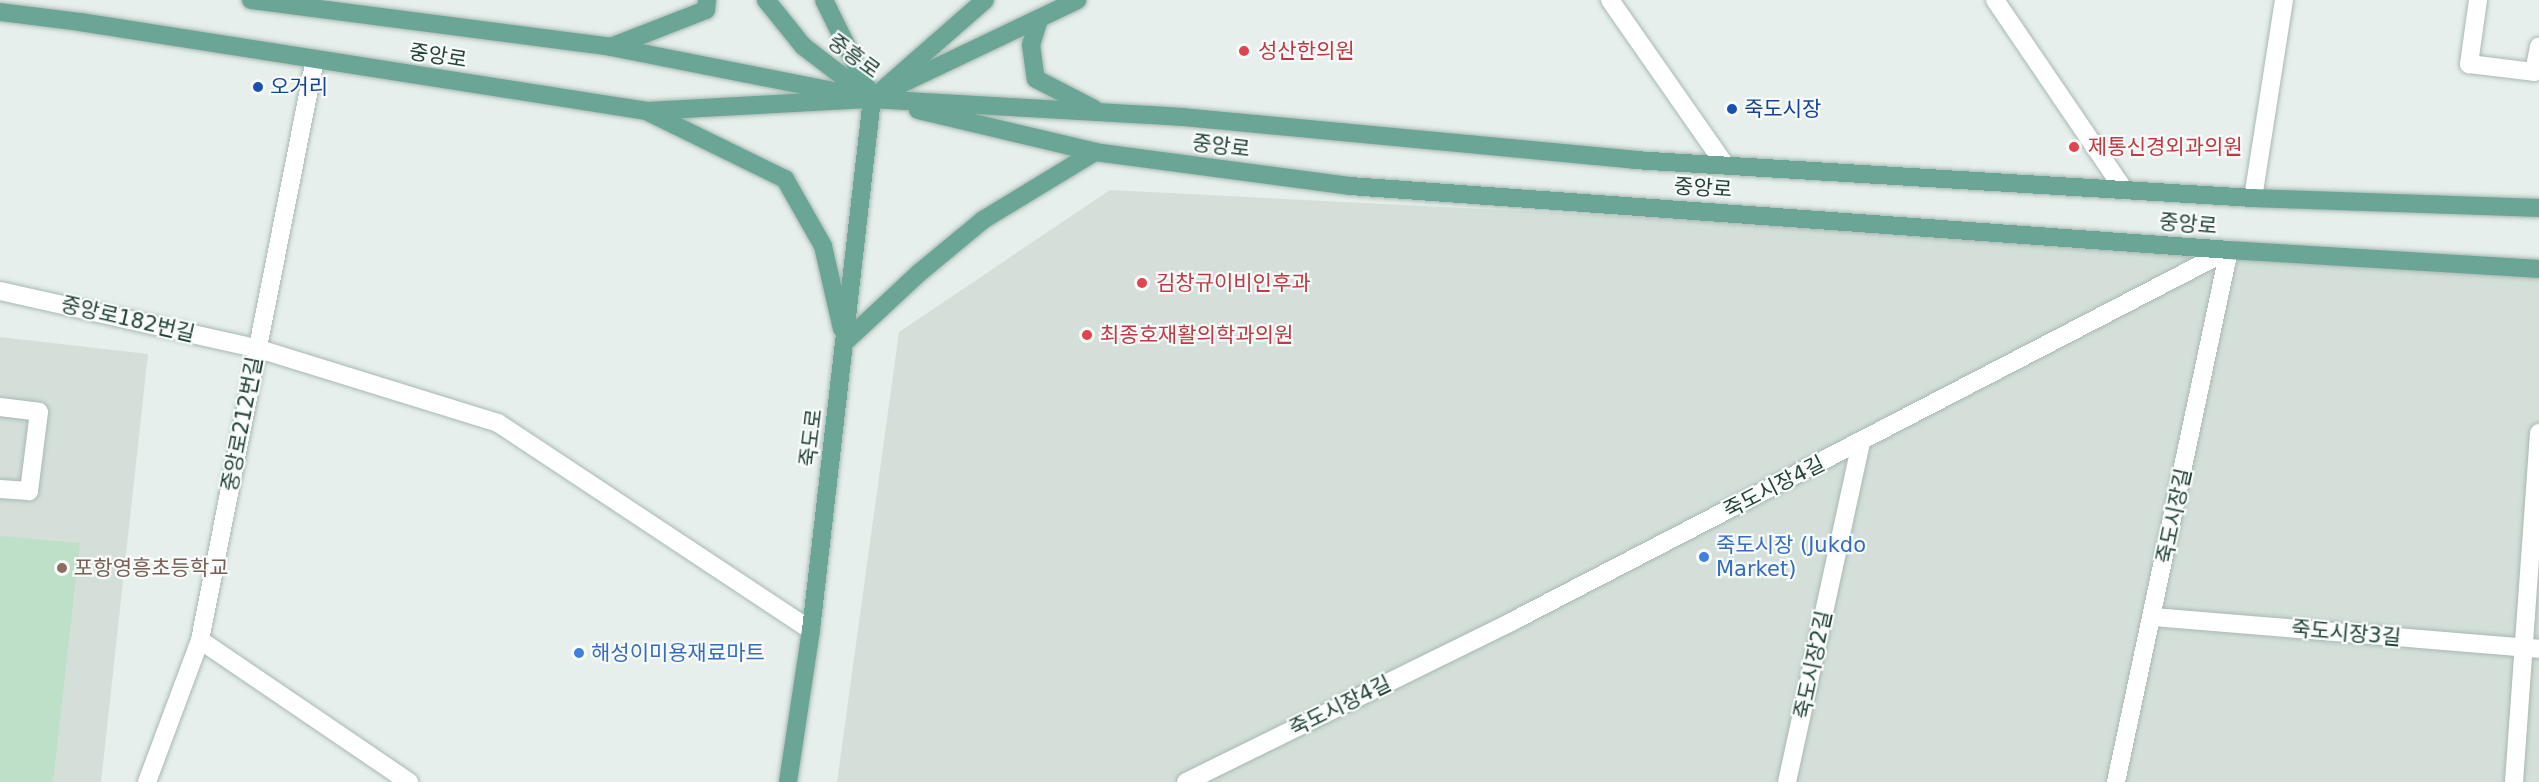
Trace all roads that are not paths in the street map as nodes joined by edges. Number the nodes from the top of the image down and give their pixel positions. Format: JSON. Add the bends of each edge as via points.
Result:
{"nodes":[{"id":1,"x":251,"y":0,"type":"edge"},
{"id":2,"x":707,"y":0,"type":"edge"},
{"id":3,"x":766,"y":0,"type":"edge"},
{"id":4,"x":824,"y":0,"type":"edge"},
{"id":5,"x":985,"y":0,"type":"edge"},
{"id":6,"x":1077,"y":0,"type":"edge"},
{"id":7,"x":1610,"y":0,"type":"edge"},
{"id":8,"x":1995,"y":0,"type":"edge"},
{"id":9,"x":2284,"y":0,"type":"edge"},
{"id":10,"x":2478,"y":0,"type":"edge"},
{"id":11,"x":0,"y":12,"type":"edge"},
{"id":12,"x":1039,"y":19,"type":"junction"},
{"id":13,"x":2539,"y":45,"type":"edge"},
{"id":14,"x":611,"y":47,"type":"junction"},
{"id":15,"x":315,"y":59,"type":"junction"},
{"id":16,"x":872,"y":99,"type":"junction"},
{"id":17,"x":647,"y":111,"type":"junction"},
{"id":18,"x":1098,"y":112,"type":"junction"},
{"id":19,"x":1095,"y":152,"type":"junction"},
{"id":20,"x":1725,"y":165,"type":"junction"},
{"id":21,"x":2124,"y":189,"type":"junction"},
{"id":22,"x":2253,"y":198,"type":"junction"},
{"id":23,"x":2539,"y":208,"type":"edge"},
{"id":24,"x":2229,"y":250,"type":"junction"},
{"id":25,"x":2539,"y":269,"type":"edge"},
{"id":26,"x":0,"y":291,"type":"edge"},
{"id":27,"x":845,"y":342,"type":"junction"},
{"id":28,"x":256,"y":348,"type":"junction"},
{"id":29,"x":0,"y":407,"type":"edge"},
{"id":30,"x":2539,"y":433,"type":"edge"},
{"id":31,"x":1861,"y":443,"type":"junction"},
{"id":32,"x":0,"y":489,"type":"edge"},
{"id":33,"x":2153,"y":617,"type":"junction"},
{"id":34,"x":811,"y":630,"type":"junction"},
{"id":35,"x":200,"y":640,"type":"junction"},
{"id":36,"x":2531,"y":649,"type":"edge"},
{"id":37,"x":147,"y":782,"type":"edge"},
{"id":38,"x":409,"y":782,"type":"edge"},
{"id":39,"x":788,"y":782,"type":"edge"},
{"id":40,"x":1186,"y":782,"type":"edge"},
{"id":41,"x":1787,"y":782,"type":"edge"},
{"id":42,"x":2116,"y":782,"type":"edge"},
{"id":43,"x":2514,"y":782,"type":"edge"}],
"edges":[{"from":1,"to":14,"type":"main road","name":"중앙로"},
{"from":2,"to":14,"type":"main road","via":[[706,10]]},
{"from":3,"to":16,"type":"main road","name":"중흥로","via":[[803,46]]},
{"from":4,"to":16,"type":"main road","name":"중흥로"},
{"from":5,"to":16,"type":"main road"},
{"from":6,"to":12,"type":"main road"},
{"from":7,"to":20,"type":"street"},
{"from":8,"to":21,"type":"street"},
{"from":9,"to":22,"type":"street"},
{"from":10,"to":13,"type":"street","via":[[2469,64],[2534,72]]},
{"from":11,"to":15,"type":"main road","name":"중앙로"},
{"from":12,"to":16,"type":"main road"},
{"from":12,"to":18,"type":"main road","via":[[1031,45],[1036,79]]},
{"from":14,"to":16,"type":"main road","name":"중앙로"},
{"from":15,"to":17,"type":"main road","name":"중앙로"},
{"from":15,"to":28,"type":"street","name":"중앙로212번길"},
{"from":16,"to":17,"type":"main road","name":"중앙로"},
{"from":16,"to":18,"type":"main road","name":"중앙로"},
{"from":16,"to":19,"type":"main road","name":"중앙로"},
{"from":16,"to":27,"type":"main road","name":"죽도로"},
{"from":17,"to":27,"type":"main road","via":[[785,180],[823,246]]},
{"from":18,"to":20,"type":"main road","name":"중앙로"},
{"from":19,"to":24,"type":"main road","name":"중앙로","via":[[1350,186]]},
{"from":19,"to":27,"type":"main road","via":[[983,220]]},
{"from":20,"to":21,"type":"main road","name":"중앙로"},
{"from":21,"to":22,"type":"main road","name":"중앙로"},
{"from":22,"to":23,"type":"main road","name":"중앙로"},
{"from":24,"to":25,"type":"main road","name":"중앙로"},
{"from":24,"to":31,"type":"street","name":"죽도시장4길"},
{"from":24,"to":33,"type":"street","name":"죽도시장길"},
{"from":26,"to":28,"type":"street","name":"중앙로182번길"},
{"from":27,"to":34,"type":"main road","name":"죽도로"},
{"from":28,"to":34,"type":"street","name":"중앙로182번길","via":[[498,423]]},
{"from":28,"to":35,"type":"street","name":"중앙로212번길"},
{"from":29,"to":32,"type":"street","via":[[39,412],[29,491]]},
{"from":30,"to":36,"type":"street"},
{"from":31,"to":40,"type":"street","name":"죽도시장4길"},
{"from":31,"to":41,"type":"street","name":"죽도시장2길"},
{"from":33,"to":36,"type":"street","name":"죽도시장3길"},
{"from":33,"to":42,"type":"street","name":"죽도시장길"},
{"from":34,"to":39,"type":"main road","name":"죽도로"},
{"from":35,"to":37,"type":"street","name":"중앙로212번길"},
{"from":35,"to":38,"type":"street"},
{"from":36,"to":43,"type":"street"}]}
